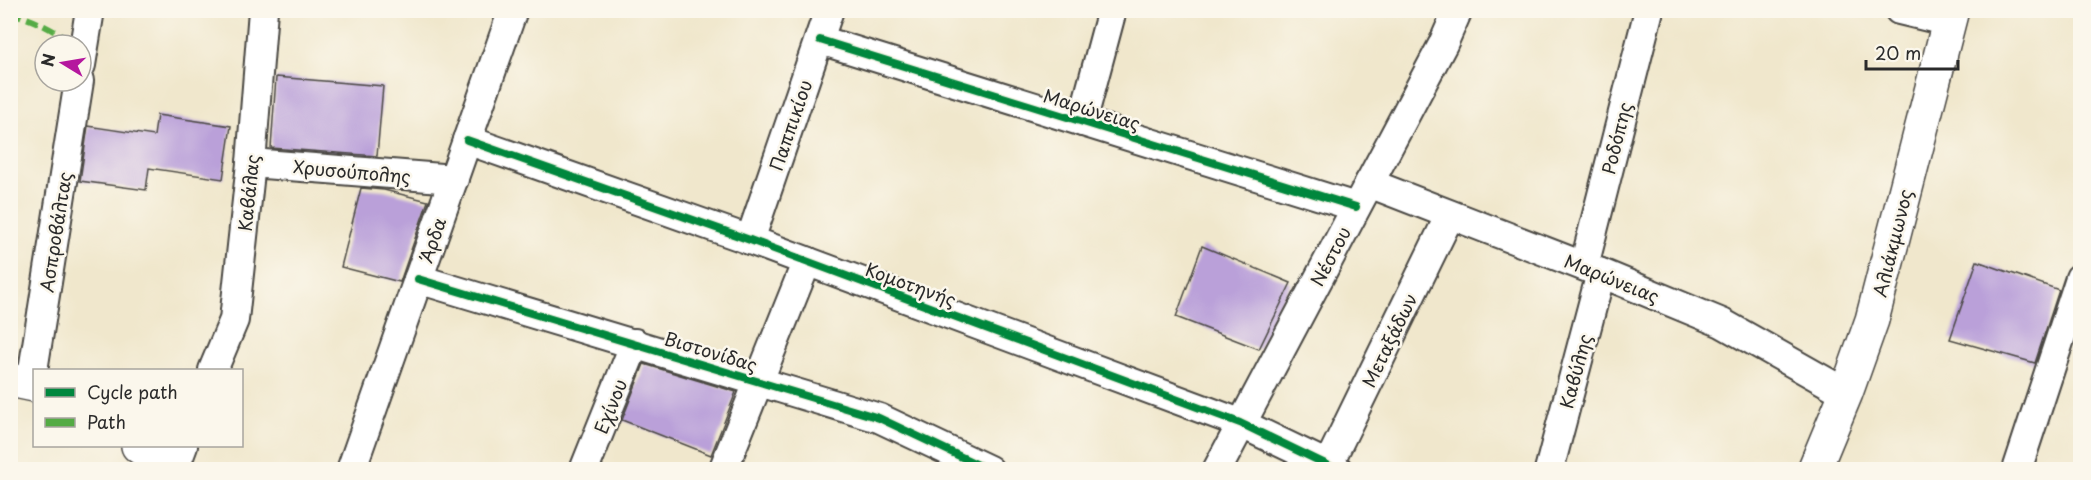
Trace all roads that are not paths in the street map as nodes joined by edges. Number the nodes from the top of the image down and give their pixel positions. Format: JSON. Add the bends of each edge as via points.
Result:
{"nodes":[{"id":1,"x":90,"y":10,"type":"edge"},
{"id":2,"x":263,"y":10,"type":"edge"},
{"id":3,"x":513,"y":10,"type":"edge"},
{"id":4,"x":829,"y":10,"type":"edge"},
{"id":5,"x":1112,"y":10,"type":"edge"},
{"id":6,"x":1458,"y":10,"type":"edge"},
{"id":7,"x":1649,"y":10,"type":"edge"},
{"id":8,"x":1899,"y":10,"type":"edge"},
{"id":9,"x":1951,"y":16,"type":"edge"},
{"id":10,"x":86,"y":33,"type":"edge"},
{"id":11,"x":820,"y":40,"type":"junction"},
{"id":12,"x":77,"y":93,"type":"edge"},
{"id":13,"x":1082,"y":122,"type":"junction"},
{"id":14,"x":467,"y":140,"type":"junction"},
{"id":15,"x":251,"y":162,"type":"junction"},
{"id":16,"x":454,"y":179,"type":"junction"},
{"id":17,"x":1362,"y":195,"type":"junction"},
{"id":18,"x":1450,"y":215,"type":"junction"},
{"id":19,"x":750,"y":240,"type":"junction"},
{"id":20,"x":807,"y":261,"type":"junction"},
{"id":21,"x":1592,"y":270,"type":"junction"},
{"id":22,"x":2080,"y":278,"type":"edge"},
{"id":23,"x":418,"y":279,"type":"junction"},
{"id":24,"x":635,"y":344,"type":"junction"},
{"id":25,"x":213,"y":369,"type":"edge"},
{"id":26,"x":760,"y":381,"type":"junction"},
{"id":27,"x":25,"y":382,"type":"edge"},
{"id":28,"x":1846,"y":393,"type":"junction"},
{"id":29,"x":1240,"y":423,"type":"junction"},
{"id":30,"x":139,"y":447,"type":"edge"},
{"id":31,"x":183,"y":447,"type":"edge"},
{"id":32,"x":1333,"y":467,"type":"edge"},
{"id":33,"x":1818,"y":468,"type":"edge"},
{"id":34,"x":173,"y":470,"type":"edge"},
{"id":35,"x":351,"y":470,"type":"edge"},
{"id":36,"x":584,"y":470,"type":"edge"},
{"id":37,"x":723,"y":470,"type":"edge"},
{"id":38,"x":989,"y":470,"type":"edge"},
{"id":39,"x":1217,"y":470,"type":"edge"},
{"id":40,"x":1549,"y":470,"type":"edge"},
{"id":41,"x":2017,"y":470,"type":"edge"}],
"edges":[{"from":1,"to":10,"type":"street"},
{"from":2,"to":15,"type":"street","name":"Καβάλας"},
{"from":3,"to":14,"type":"street","name":"Άρδα"},
{"from":4,"to":11,"type":"street","name":"Παππικίου"},
{"from":5,"to":13,"type":"street"},
{"from":6,"to":17,"type":"street","name":"Νέστου"},
{"from":7,"to":21,"type":"street","name":"Ροδόπης"},
{"from":8,"to":9,"type":"street"},
{"from":9,"to":28,"type":"street","name":"Αλιάκμωνος","via":[[1872,320]]},
{"from":11,"to":13,"type":"street","name":"Μαρώνειας"},
{"from":11,"to":19,"type":"street","name":"Παππικίου"},
{"from":12,"to":27,"type":"street","name":"Ασπροβάλτας"},
{"from":13,"to":17,"type":"street","name":"Μαρώνειας"},
{"from":14,"to":16,"type":"street","name":"Άρδα"},
{"from":14,"to":19,"type":"street","name":"Κομοτηνής"},
{"from":15,"to":16,"type":"street","name":"Χρυσούπολης"},
{"from":15,"to":25,"type":"street","name":"Καβάλας","via":[[234,320]]},
{"from":16,"to":23,"type":"street","name":"Άρδα"},
{"from":17,"to":18,"type":"street","name":"Μαρώνειας"},
{"from":17,"to":29,"type":"street","name":"Νέστου"},
{"from":18,"to":21,"type":"street","name":"Μαρώνειας"},
{"from":18,"to":32,"type":"street","name":"Μεταξάδων"},
{"from":19,"to":20,"type":"street","name":"Κομοτηνής"},
{"from":20,"to":26,"type":"street"},
{"from":20,"to":29,"type":"street","name":"Κομοτηνής"},
{"from":21,"to":28,"type":"street","name":"Μαρώνειας","via":[[1722,323]]},
{"from":21,"to":40,"type":"street","name":"Καβύλης"},
{"from":22,"to":41,"type":"street"},
{"from":23,"to":24,"type":"street","name":"Βιστονίδας"},
{"from":23,"to":35,"type":"street","name":"Άρδα"},
{"from":24,"to":26,"type":"street","name":"Βιστονίδας"},
{"from":24,"to":36,"type":"street","name":"Εχίνου"},
{"from":26,"to":37,"type":"street"},
{"from":26,"to":38,"type":"street","name":"Βιστονίδας","via":[[879,418]]},
{"from":28,"to":33,"type":"street","name":"Αλιάκμωνος"},
{"from":29,"to":32,"type":"street","name":"Κομοτηνής"},
{"from":29,"to":39,"type":"street","name":"Νέστου"},
{"from":30,"to":34,"type":"street"},
{"from":31,"to":34,"type":"street"}]}
